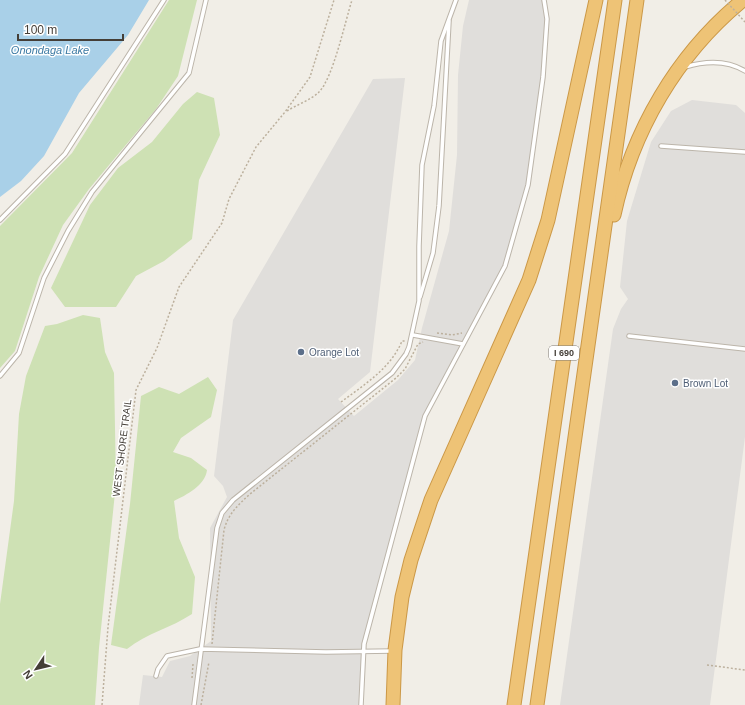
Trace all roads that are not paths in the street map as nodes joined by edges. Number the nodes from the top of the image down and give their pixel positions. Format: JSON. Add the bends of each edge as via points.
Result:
{"nodes":[{"id":1,"x":164,"y":0,"type":"edge"},
{"id":2,"x":206,"y":0,"type":"edge"},
{"id":3,"x":456,"y":0,"type":"edge"},
{"id":4,"x":544,"y":0,"type":"edge"},
{"id":5,"x":596,"y":0,"type":"edge"},
{"id":6,"x":615,"y":0,"type":"edge"},
{"id":7,"x":637,"y":0,"type":"edge"},
{"id":8,"x":743,"y":0,"type":"edge"},
{"id":9,"x":449,"y":18,"type":"junction"},
{"id":10,"x":678,"y":68,"type":"junction"},
{"id":11,"x":745,"y":71,"type":"edge"},
{"id":12,"x":661,"y":146,"type":"dead end"},
{"id":13,"x":745,"y":152,"type":"edge"},
{"id":14,"x":0,"y":220,"type":"edge"},
{"id":15,"x":601,"y":259,"type":"junction"},
{"id":16,"x":419,"y":301,"type":"junction"},
{"id":17,"x":413,"y":336,"type":"junction"},
{"id":18,"x":630,"y":336,"type":"dead end"},
{"id":19,"x":463,"y":344,"type":"junction"},
{"id":20,"x":745,"y":349,"type":"edge"},
{"id":21,"x":0,"y":376,"type":"edge"},
{"id":22,"x":200,"y":649,"type":"junction"},
{"id":23,"x":395,"y":650,"type":"junction"},
{"id":24,"x":363,"y":652,"type":"junction"},
{"id":25,"x":156,"y":676,"type":"dead end"},
{"id":26,"x":194,"y":705,"type":"edge"},
{"id":27,"x":361,"y":705,"type":"edge"},
{"id":28,"x":393,"y":705,"type":"edge"},
{"id":29,"x":514,"y":705,"type":"edge"},
{"id":30,"x":537,"y":705,"type":"edge"}],
"edges":[{"from":1,"to":14,"type":"lane","via":[[65,154]]},
{"from":2,"to":21,"type":"lane","via":[[189,74],[92,192],[44,278],[19,353]]},
{"from":3,"to":9,"type":"lane"},
{"from":4,"to":19,"type":"lane","via":[[547,19],[543,77],[528,185],[505,266]]},
{"from":5,"to":23,"type":"highway","via":[[548,220],[529,280],[431,500],[419,533],[402,597]]},
{"from":6,"to":29,"type":"highway","number":"I 690"},
{"from":7,"to":15,"type":"highway","number":"I 690"},
{"from":8,"to":10,"type":"highway","via":[[702,39]]},
{"from":9,"to":16,"type":"lane","via":[[440,206],[433,253]]},
{"from":9,"to":16,"type":"lane","via":[[441,41],[434,106],[422,165],[418,246]]},
{"from":10,"to":11,"type":"lane","via":[[699,63],[721,62],[738,66]]},
{"from":10,"to":15,"type":"highway","via":[[645,124],[629,162]]},
{"from":12,"to":13,"type":"lane"},
{"from":15,"to":30,"type":"highway","number":"I 690"},
{"from":16,"to":17,"type":"lane"},
{"from":17,"to":19,"type":"lane"},
{"from":17,"to":22,"type":"lane","via":[[406,354],[392,372],[233,500],[222,513],[217,528]]},
{"from":18,"to":20,"type":"lane"},
{"from":19,"to":24,"type":"lane","via":[[425,416]]},
{"from":22,"to":24,"type":"lane"},
{"from":22,"to":25,"type":"lane","via":[[167,656],[158,668]]},
{"from":22,"to":26,"type":"lane"},
{"from":23,"to":24,"type":"lane"},
{"from":23,"to":28,"type":"highway"},
{"from":24,"to":27,"type":"lane"}]}
